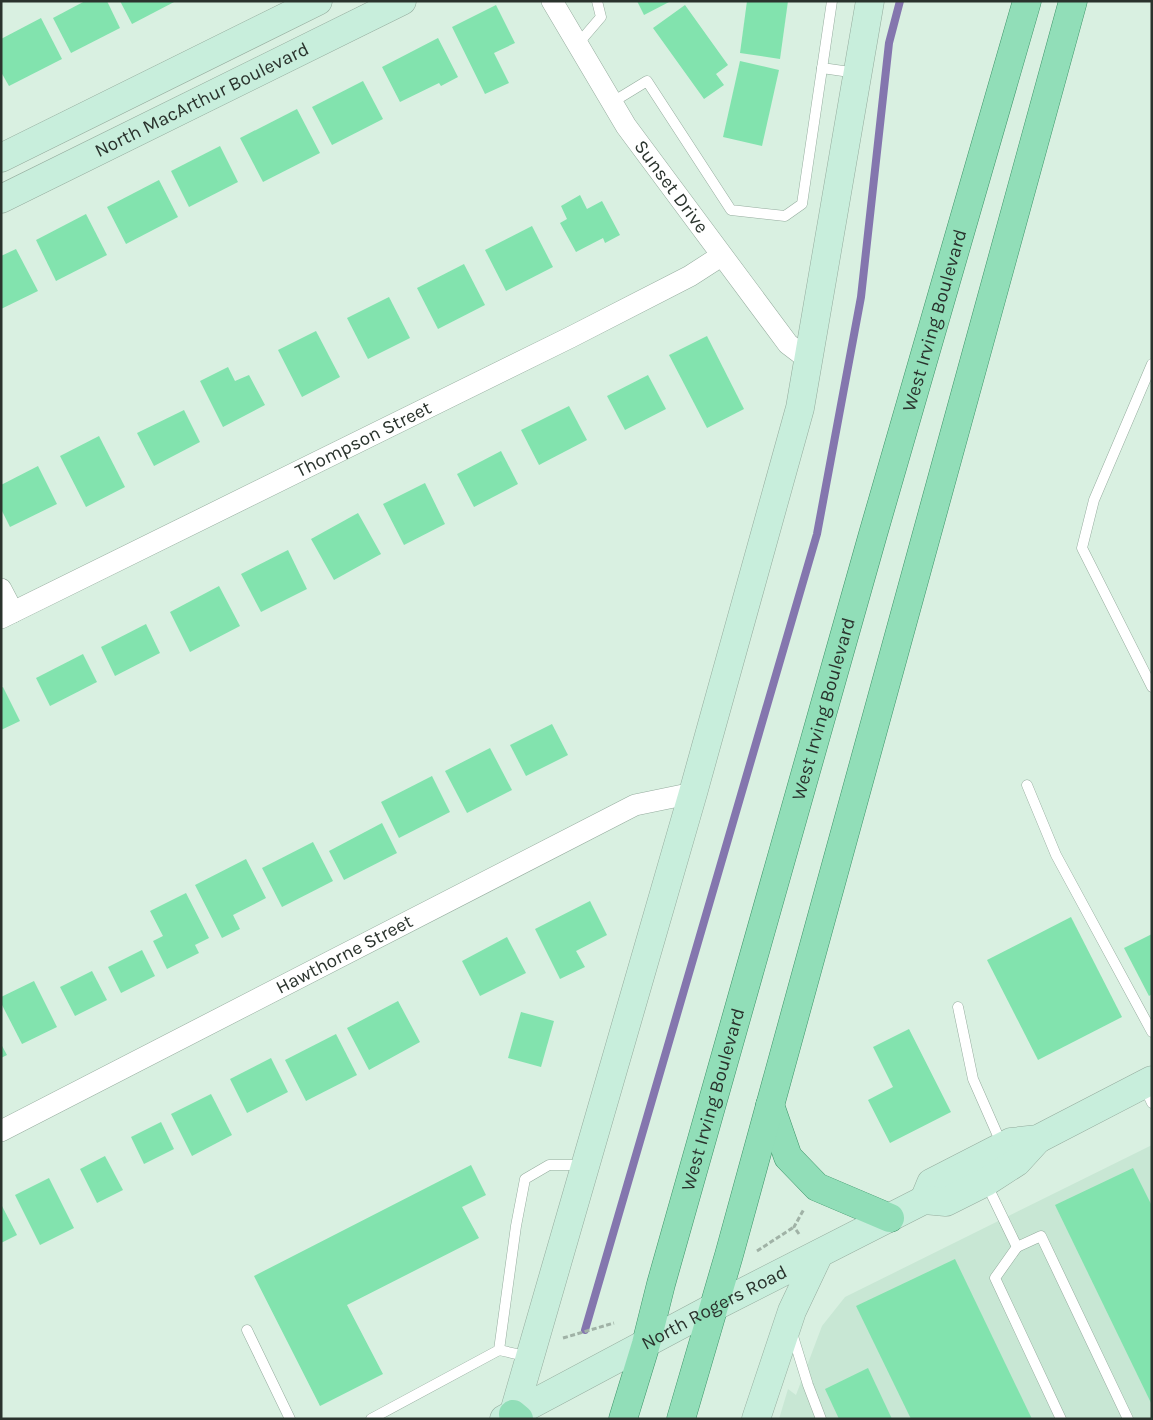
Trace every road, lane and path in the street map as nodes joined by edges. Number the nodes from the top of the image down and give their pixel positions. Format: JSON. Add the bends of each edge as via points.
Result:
{"nodes":[{"id":1,"x":318,"y":1,"type":"edge"},
{"id":2,"x":402,"y":1,"type":"edge"},
{"id":3,"x":552,"y":1,"type":"edge"},
{"id":4,"x":597,"y":1,"type":"edge"},
{"id":5,"x":832,"y":1,"type":"edge"},
{"id":6,"x":870,"y":1,"type":"edge"},
{"id":7,"x":1027,"y":1,"type":"edge"},
{"id":8,"x":1073,"y":1,"type":"edge"},
{"id":9,"x":577,"y":45,"type":"junction"},
{"id":10,"x":822,"y":68,"type":"junction"},
{"id":11,"x":858,"y":73,"type":"junction"},
{"id":12,"x":611,"y":103,"type":"junction"},
{"id":13,"x":1,"y":158,"type":"edge"},
{"id":14,"x":1,"y":200,"type":"edge"},
{"id":15,"x":721,"y":256,"type":"junction"},
{"id":16,"x":809,"y":360,"type":"junction"},
{"id":17,"x":1152,"y":364,"type":"edge"},
{"id":18,"x":1,"y":589,"type":"edge"},
{"id":19,"x":7,"y":615,"type":"edge"},
{"id":20,"x":1152,"y":687,"type":"edge"},
{"id":21,"x":1027,"y":785,"type":"dead end"},
{"id":22,"x":693,"y":793,"type":"junction"},
{"id":23,"x":958,"y":1007,"type":"dead end"},
{"id":24,"x":1152,"y":1032,"type":"edge"},
{"id":25,"x":1149,"y":1089,"type":"edge"},
{"id":26,"x":770,"y":1105,"type":"junction"},
{"id":27,"x":1,"y":1131,"type":"edge"},
{"id":28,"x":1038,"y":1139,"type":"junction"},
{"id":29,"x":1002,"y":1146,"type":"junction"},
{"id":30,"x":585,"y":1165,"type":"junction"},
{"id":31,"x":986,"y":1182,"type":"junction"},
{"id":32,"x":924,"y":1200,"type":"junction"},
{"id":33,"x":806,"y":1206,"type":"dead end"},
{"id":34,"x":890,"y":1218,"type":"junction"},
{"id":35,"x":794,"y":1228,"type":"junction"},
{"id":36,"x":810,"y":1245,"type":"junction"},
{"id":37,"x":1017,"y":1247,"type":"junction"},
{"id":38,"x":752,"y":1254,"type":"dead end"},
{"id":39,"x":714,"y":1308,"type":"junction"},
{"id":40,"x":614,"y":1323,"type":"dead end"},
{"id":41,"x":788,"y":1323,"type":"junction"},
{"id":42,"x":247,"y":1330,"type":"dead end"},
{"id":43,"x":564,"y":1338,"type":"dead end"},
{"id":44,"x":646,"y":1344,"type":"junction"},
{"id":45,"x":499,"y":1350,"type":"junction"},
{"id":46,"x":530,"y":1357,"type":"junction"},
{"id":47,"x":512,"y":1418,"type":"edge"},
{"id":48,"x":290,"y":1419,"type":"edge"},
{"id":49,"x":372,"y":1419,"type":"edge"},
{"id":50,"x":624,"y":1419,"type":"edge"},
{"id":51,"x":682,"y":1419,"type":"edge"},
{"id":52,"x":756,"y":1419,"type":"edge"},
{"id":53,"x":821,"y":1419,"type":"edge"},
{"id":54,"x":1061,"y":1419,"type":"edge"},
{"id":55,"x":1128,"y":1419,"type":"edge"}],
"edges":[{"from":1,"to":13,"type":"street","name":"North MacArthur Boulevard"},
{"from":2,"to":14,"type":"street","name":"North MacArthur Boulevard"},
{"from":3,"to":9,"type":"street","name":"Sunset Drive"},
{"from":4,"to":9,"type":"lane","via":[[601,17]]},
{"from":5,"to":10,"type":"lane"},
{"from":6,"to":11,"type":"street"},
{"from":7,"to":44,"type":"main road","name":"West Irving Boulevard","via":[[873,534]]},
{"from":8,"to":26,"type":"main road"},
{"from":9,"to":12,"type":"street","name":"Sunset Drive"},
{"from":10,"to":11,"type":"lane"},
{"from":10,"to":12,"type":"lane","via":[[802,204],[785,216],[731,210],[646,80]]},
{"from":11,"to":16,"type":"street"},
{"from":12,"to":15,"type":"street","name":"Sunset Drive"},
{"from":15,"to":16,"type":"street","name":"Sunset Drive","via":[[788,344]]},
{"from":15,"to":19,"type":"street","name":"Thompson Street","via":[[690,276],[571,337]]},
{"from":16,"to":22,"type":"street","via":[[800,408]]},
{"from":17,"to":20,"type":"lane","via":[[1094,500],[1082,548]]},
{"from":18,"to":19,"type":"street"},
{"from":21,"to":24,"type":"lane","via":[[1056,855]]},
{"from":22,"to":27,"type":"street","name":"Hawthorne Street","via":[[635,805]]},
{"from":22,"to":30,"type":"street"},
{"from":23,"to":29,"type":"lane","via":[[974,1079]]},
{"from":25,"to":28,"type":"street","name":"North Rogers Road"},
{"from":26,"to":34,"type":"main road","via":[[788,1157],[817,1187]]},
{"from":26,"to":39,"type":"main road"},
{"from":28,"to":29,"type":"street","name":"North Rogers Road"},
{"from":28,"to":31,"type":"street","name":"North Rogers Road","via":[[1017,1162]]},
{"from":29,"to":32,"type":"street","name":"North Rogers Road","via":[[931,1183]]},
{"from":30,"to":45,"type":"lane","via":[[549,1165],[525,1179]]},
{"from":30,"to":46,"type":"street"},
{"from":31,"to":32,"type":"street","name":"North Rogers Road","via":[[946,1202]]},
{"from":31,"to":37,"type":"lane"},
{"from":32,"to":34,"type":"street","name":"North Rogers Road"},
{"from":33,"to":35,"type":"path"},
{"from":34,"to":36,"type":"street","name":"North Rogers Road"},
{"from":35,"to":36,"type":"path"},
{"from":35,"to":38,"type":"path"},
{"from":36,"to":39,"type":"street","name":"North Rogers Road"},
{"from":36,"to":41,"type":"street"},
{"from":37,"to":54,"type":"lane","via":[[995,1278]]},
{"from":37,"to":55,"type":"lane","via":[[1041,1236]]},
{"from":39,"to":44,"type":"street","name":"North Rogers Road"},
{"from":39,"to":51,"type":"main road"},
{"from":40,"to":43,"type":"path"},
{"from":41,"to":52,"type":"street"},
{"from":41,"to":53,"type":"lane"},
{"from":42,"to":48,"type":"lane"},
{"from":44,"to":47,"type":"street","name":"North Rogers Road"},
{"from":44,"to":50,"type":"main road","name":"West Irving Boulevard"},
{"from":45,"to":46,"type":"lane"},
{"from":45,"to":49,"type":"lane"},
{"from":46,"to":47,"type":"street"}]}
